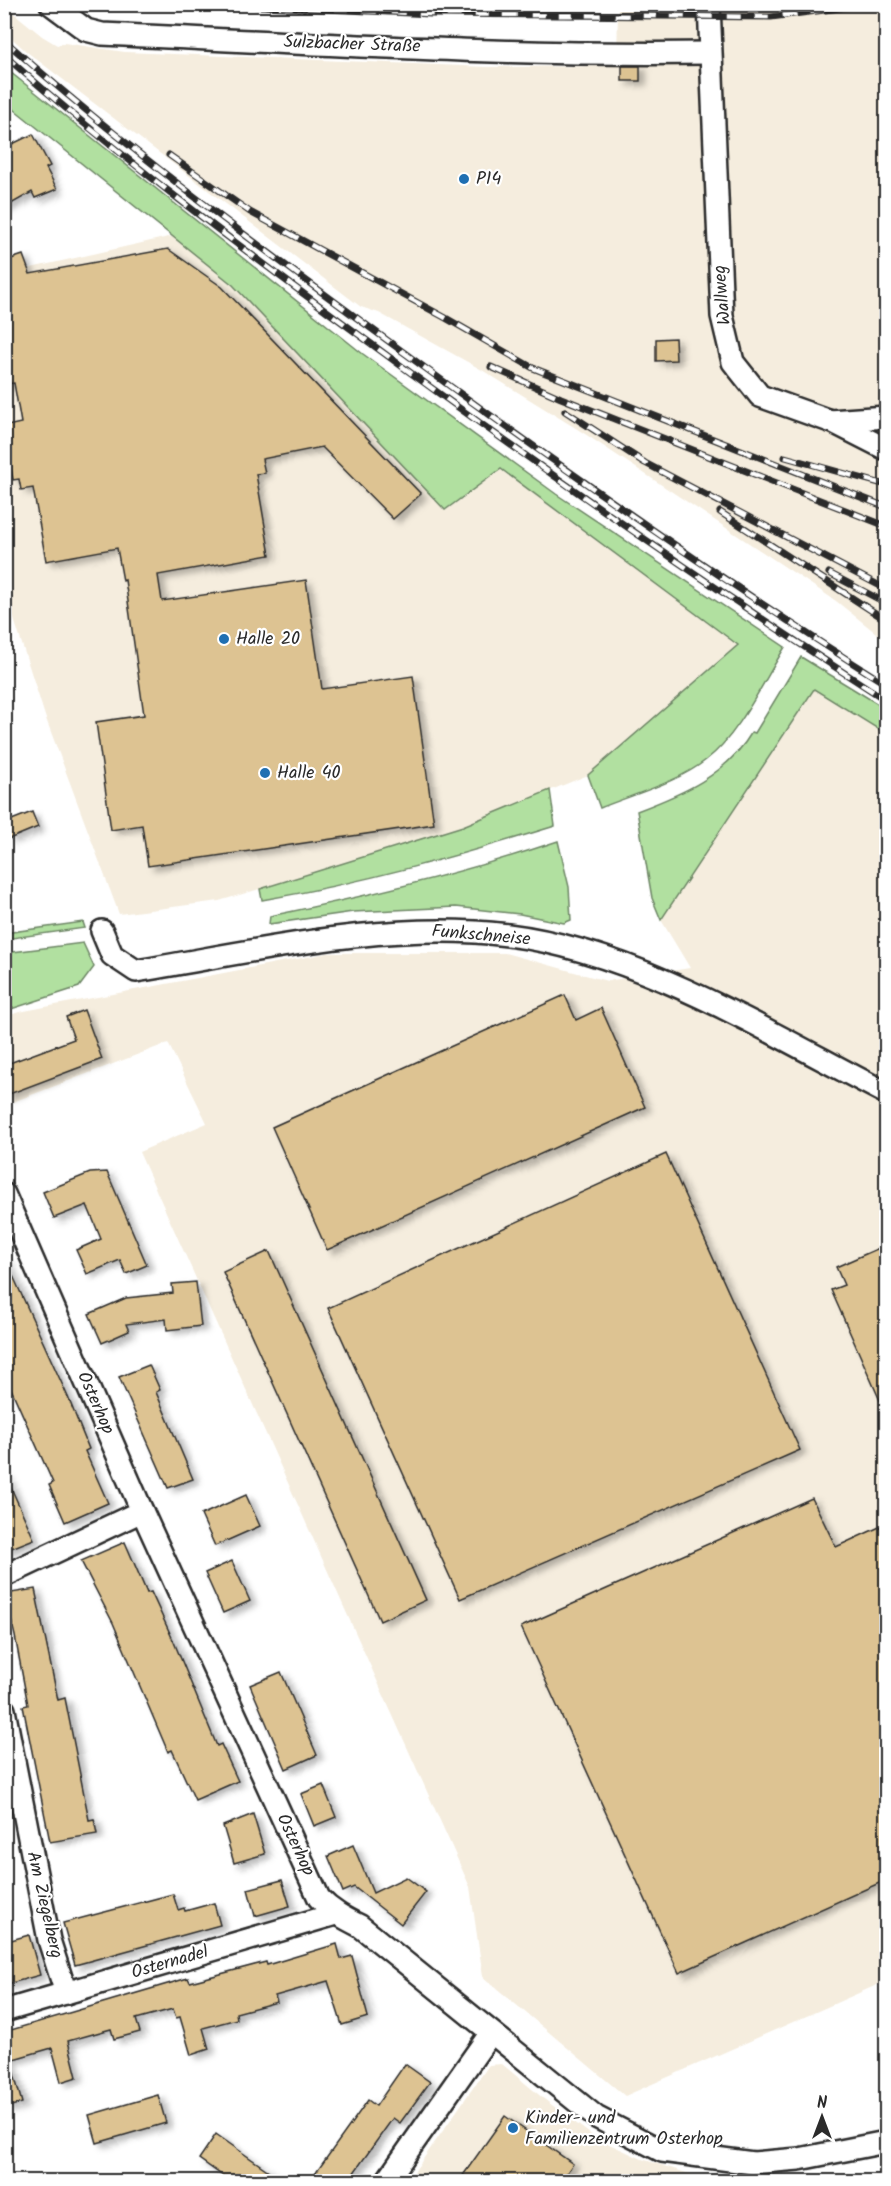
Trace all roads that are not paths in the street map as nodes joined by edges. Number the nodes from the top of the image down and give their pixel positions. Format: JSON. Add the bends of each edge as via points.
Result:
{"nodes":[{"id":1,"x":51,"y":4,"type":"edge"},
{"id":2,"x":709,"y":4,"type":"edge"},
{"id":3,"x":710,"y":53,"type":"junction"},
{"id":4,"x":886,"y":417,"type":"edge"},
{"id":5,"x":830,"y":421,"type":"junction"},
{"id":6,"x":886,"y":449,"type":"edge"},
{"id":7,"x":102,"y":932,"type":"dead end"},
{"id":8,"x":886,"y":1093,"type":"edge"},
{"id":9,"x":4,"y":1194,"type":"edge"},
{"id":10,"x":142,"y":1511,"type":"junction"},
{"id":11,"x":4,"y":1576,"type":"edge"},
{"id":12,"x":4,"y":1710,"type":"edge"},
{"id":13,"x":336,"y":1914,"type":"junction"},
{"id":14,"x":66,"y":1993,"type":"junction"},
{"id":15,"x":4,"y":2011,"type":"edge"},
{"id":16,"x":490,"y":2034,"type":"junction"},
{"id":17,"x":886,"y":2142,"type":"edge"},
{"id":18,"x":386,"y":2181,"type":"edge"}],
"edges":[{"from":1,"to":3,"type":"street","name":"Sulzbacher Straße","via":[[86,30],[102,34],[618,54]]},
{"from":2,"to":3,"type":"street","name":"Wallweg"},
{"from":3,"to":5,"type":"street","name":"Wallweg","via":[[722,316],[733,362],[760,396]]},
{"from":4,"to":5,"type":"street","name":"Wallweg"},
{"from":5,"to":6,"type":"street"},
{"from":7,"to":8,"type":"street","name":"Funkschneise","via":[[112,956],[136,971],[368,933],[509,935],[592,954],[676,986]]},
{"from":9,"to":10,"type":"street","name":"Osterhop"},
{"from":10,"to":11,"type":"street"},
{"from":10,"to":13,"type":"street","name":"Osterhop","via":[[319,1898]]},
{"from":12,"to":14,"type":"street","name":"Am Ziegelberg","via":[[49,1940]]},
{"from":13,"to":14,"type":"street","name":"Osternadel"},
{"from":13,"to":16,"type":"street","name":"Osterhop","via":[[360,1926]]},
{"from":14,"to":15,"type":"street","name":"Osternadel"},
{"from":16,"to":17,"type":"street","name":"Osterhop","via":[[596,2117],[662,2151],[753,2163],[799,2159]]},
{"from":16,"to":18,"type":"street"}]}
